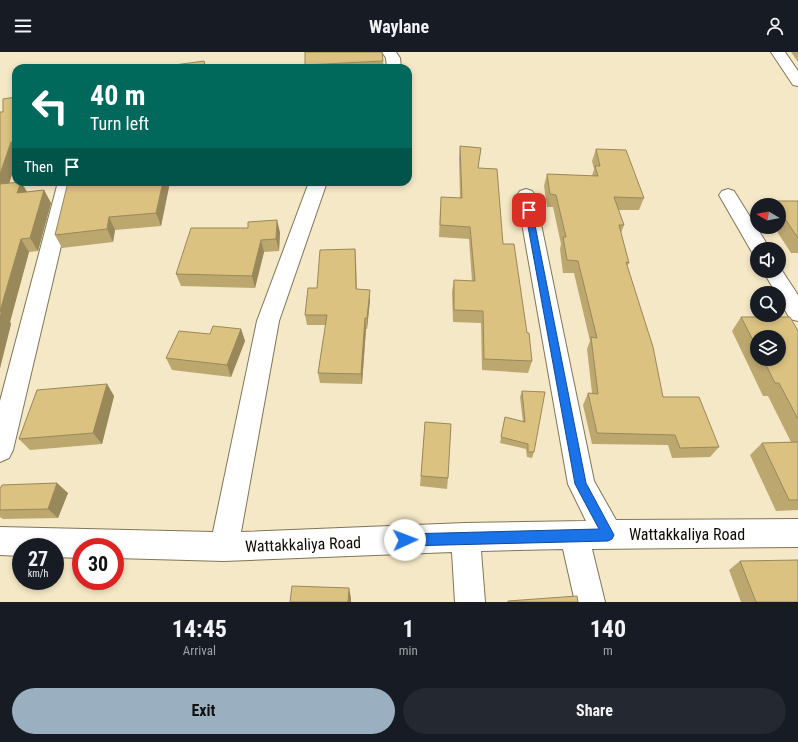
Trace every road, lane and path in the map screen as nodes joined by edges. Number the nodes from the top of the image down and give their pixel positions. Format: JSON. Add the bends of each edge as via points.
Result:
{"nodes":[{"id":1,"x":389,"y":52,"type":"edge"},
{"id":2,"x":778,"y":52,"type":"edge"},
{"id":3,"x":394,"y":64,"type":"edge"},
{"id":4,"x":798,"y":82,"type":"edge"},
{"id":5,"x":66,"y":186,"type":"edge"},
{"id":6,"x":317,"y":186,"type":"edge"},
{"id":7,"x":526,"y":195,"type":"dead end"},
{"id":8,"x":728,"y":195,"type":"dead end"},
{"id":9,"x":756,"y":242,"type":"edge"},
{"id":10,"x":777,"y":278,"type":"edge"},
{"id":11,"x":798,"y":313,"type":"edge"},
{"id":12,"x":0,"y":450,"type":"edge"},
{"id":13,"x":798,"y":533,"type":"edge"},
{"id":14,"x":574,"y":535,"type":"junction"},
{"id":15,"x":608,"y":535,"type":"junction"},
{"id":16,"x":465,"y":538,"type":"junction"},
{"id":17,"x":0,"y":541,"type":"edge"},
{"id":18,"x":224,"y":547,"type":"junction"},
{"id":19,"x":470,"y":602,"type":"edge"},
{"id":20,"x":590,"y":602,"type":"edge"}],
"edges":[{"from":1,"to":3,"type":"street"},
{"from":2,"to":4,"type":"street"},
{"from":5,"to":12,"type":"street"},
{"from":6,"to":18,"type":"street","via":[[268,321]]},
{"from":7,"to":15,"type":"street","via":[[580,484]]},
{"from":8,"to":9,"type":"street"},
{"from":10,"to":11,"type":"street"},
{"from":13,"to":15,"type":"street","name":"Wattakkaliya Road"},
{"from":14,"to":15,"type":"street","name":"Wattakkaliya Road"},
{"from":14,"to":16,"type":"street","name":"Wattakkaliya Road"},
{"from":14,"to":20,"type":"street"},
{"from":16,"to":18,"type":"street","name":"Wattakkaliya Road"},
{"from":16,"to":19,"type":"street"},
{"from":17,"to":18,"type":"street","name":"Wattakkaliya Road"}]}
